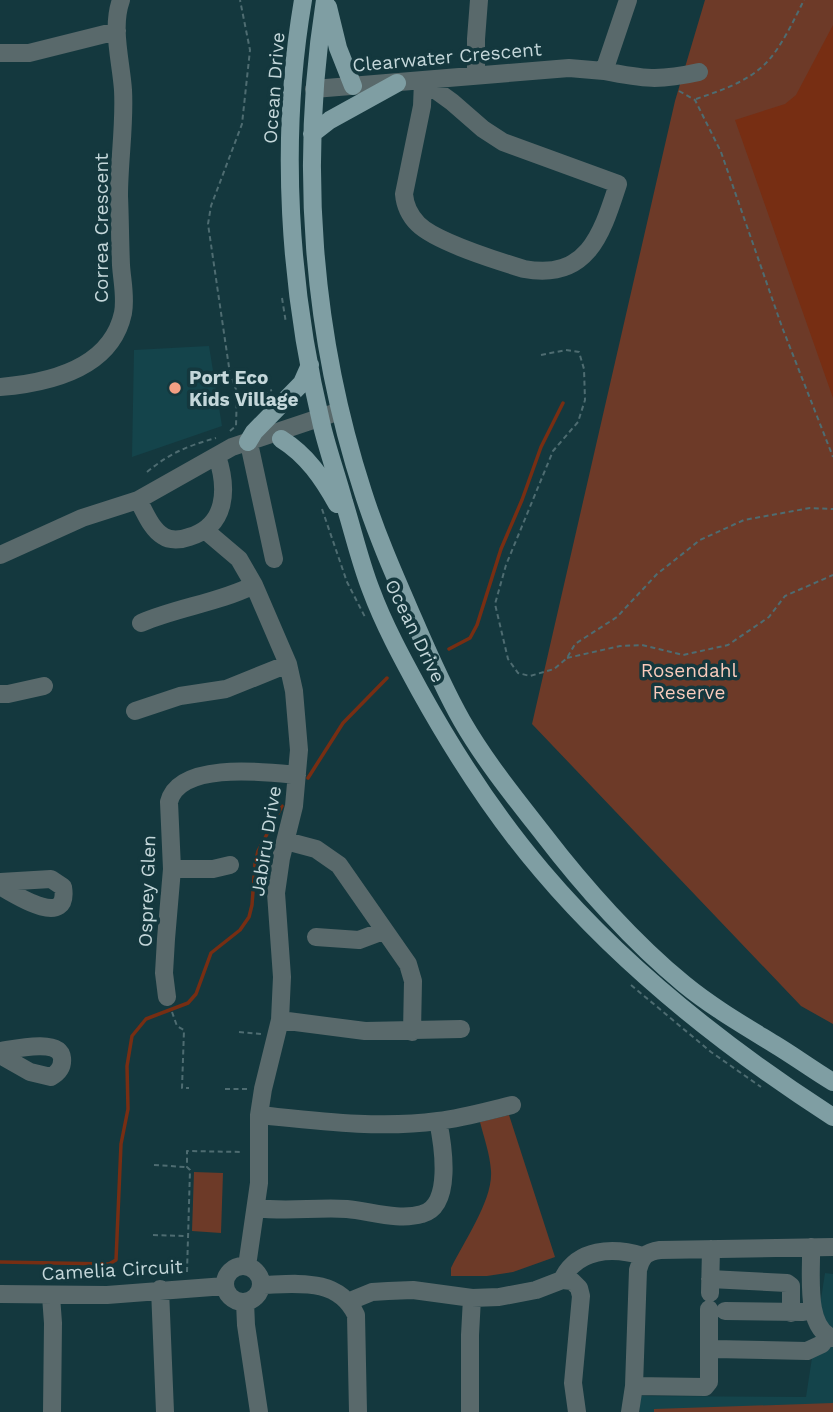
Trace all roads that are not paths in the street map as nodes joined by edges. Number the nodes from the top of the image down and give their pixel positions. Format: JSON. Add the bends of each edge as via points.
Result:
{"nodes":[{"id":1,"x":121,"y":0,"type":"edge"},
{"id":2,"x":303,"y":0,"type":"edge"},
{"id":3,"x":326,"y":0,"type":"edge"},
{"id":4,"x":479,"y":0,"type":"edge"},
{"id":5,"x":628,"y":0,"type":"edge"},
{"id":6,"x":117,"y":31,"type":"junction"},
{"id":7,"x":0,"y":53,"type":"edge"},
{"id":8,"x":604,"y":71,"type":"junction"},
{"id":9,"x":699,"y":72,"type":"dead end"},
{"id":10,"x":476,"y":76,"type":"junction"},
{"id":11,"x":423,"y":81,"type":"junction"},
{"id":12,"x":397,"y":83,"type":"junction"},
{"id":13,"x":353,"y":86,"type":"junction"},
{"id":14,"x":314,"y":89,"type":"junction"},
{"id":15,"x":293,"y":91,"type":"junction"},
{"id":16,"x":312,"y":134,"type":"junction"},
{"id":17,"x":310,"y":365,"type":"junction"},
{"id":18,"x":0,"y":387,"type":"edge"},
{"id":19,"x":342,"y":416,"type":"junction"},
{"id":20,"x":321,"y":422,"type":"junction"},
{"id":21,"x":281,"y":439,"type":"junction"},
{"id":22,"x":249,"y":445,"type":"junction"},
{"id":23,"x":220,"y":455,"type":"junction"},
{"id":24,"x":138,"y":500,"type":"junction"},
{"id":25,"x":349,"y":518,"type":"junction"},
{"id":26,"x":206,"y":531,"type":"junction"},
{"id":27,"x":0,"y":555,"type":"edge"},
{"id":28,"x":274,"y":559,"type":"dead end"},
{"id":29,"x":254,"y":584,"type":"junction"},
{"id":30,"x":141,"y":623,"type":"dead end"},
{"id":31,"x":288,"y":664,"type":"junction"},
{"id":32,"x":44,"y":686,"type":"dead end"},
{"id":33,"x":0,"y":694,"type":"edge"},
{"id":34,"x":135,"y":711,"type":"dead end"},
{"id":35,"x":298,"y":775,"type":"junction"},
{"id":36,"x":286,"y":841,"type":"junction"},
{"id":37,"x":230,"y":865,"type":"dead end"},
{"id":38,"x":172,"y":869,"type":"junction"},
{"id":39,"x":383,"y":931,"type":"junction"},
{"id":40,"x":316,"y":937,"type":"dead end"},
{"id":41,"x":167,"y":997,"type":"dead end"},
{"id":42,"x":278,"y":1029,"type":"junction"},
{"id":43,"x":461,"y":1029,"type":"dead end"},
{"id":44,"x":412,"y":1032,"type":"junction"},
{"id":45,"x":833,"y":1082,"type":"edge"},
{"id":46,"x":512,"y":1105,"type":"dead end"},
{"id":47,"x":259,"y":1115,"type":"junction"},
{"id":48,"x":833,"y":1117,"type":"edge"},
{"id":49,"x":438,"y":1121,"type":"junction"},
{"id":50,"x":256,"y":1208,"type":"junction"},
{"id":51,"x":811,"y":1247,"type":"junction"},
{"id":52,"x":833,"y":1247,"type":"edge"},
{"id":53,"x":711,"y":1249,"type":"junction"},
{"id":54,"x":643,"y":1256,"type":"junction"},
{"id":55,"x":247,"y":1266,"type":"junction"},
{"id":56,"x":562,"y":1280,"type":"junction"},
{"id":57,"x":261,"y":1285,"type":"junction"},
{"id":58,"x":225,"y":1286,"type":"junction"},
{"id":59,"x":160,"y":1289,"type":"junction"},
{"id":60,"x":0,"y":1294,"type":"edge"},
{"id":61,"x":51,"y":1296,"type":"junction"},
{"id":62,"x":472,"y":1298,"type":"junction"},
{"id":63,"x":713,"y":1298,"type":"junction"},
{"id":64,"x":350,"y":1301,"type":"junction"},
{"id":65,"x":245,"y":1302,"type":"junction"},
{"id":66,"x":813,"y":1310,"type":"junction"},
{"id":67,"x":792,"y":1313,"type":"junction"},
{"id":68,"x":830,"y":1337,"type":"edge"},
{"id":69,"x":710,"y":1351,"type":"junction"},
{"id":70,"x":634,"y":1386,"type":"junction"},
{"id":71,"x":52,"y":1412,"type":"edge"},
{"id":72,"x":165,"y":1412,"type":"edge"},
{"id":73,"x":259,"y":1412,"type":"edge"},
{"id":74,"x":358,"y":1412,"type":"edge"},
{"id":75,"x":470,"y":1412,"type":"edge"},
{"id":76,"x":578,"y":1412,"type":"edge"},
{"id":77,"x":630,"y":1412,"type":"edge"}],
"edges":[{"from":1,"to":6,"type":"street","name":"Correa Crescent"},
{"from":2,"to":15,"type":"main road","name":"Ocean Drive"},
{"from":3,"to":13,"type":"main road"},
{"from":3,"to":14,"type":"main road","name":"Ocean Drive"},
{"from":4,"to":10,"type":"street"},
{"from":5,"to":8,"type":"street"},
{"from":6,"to":7,"type":"street","via":[[29,53]]},
{"from":6,"to":18,"type":"street","name":"Correa Crescent","via":[[123,91],[119,194],[122,315],[99,356],[80,368]]},
{"from":8,"to":9,"type":"street","name":"Clearwater Crescent","via":[[653,79]]},
{"from":8,"to":10,"type":"street","name":"Clearwater Crescent","via":[[569,68]]},
{"from":10,"to":11,"type":"street","name":"Clearwater Crescent"},
{"from":11,"to":11,"type":"street","via":[[404,194],[418,225],[524,269],[555,270],[582,258],[598,239],[618,184],[495,138]]},
{"from":11,"to":12,"type":"street","name":"Clearwater Crescent"},
{"from":12,"to":13,"type":"street","name":"Clearwater Crescent"},
{"from":12,"to":16,"type":"main road"},
{"from":13,"to":14,"type":"street","name":"Clearwater Crescent"},
{"from":14,"to":15,"type":"main road","name":"Clearwater Crescent"},
{"from":14,"to":16,"type":"main road","name":"Ocean Drive"},
{"from":15,"to":17,"type":"main road","name":"Ocean Drive","via":[[290,206]]},
{"from":16,"to":19,"type":"main road","name":"Ocean Drive","via":[[316,264]]},
{"from":17,"to":20,"type":"main road","name":"Ocean Drive"},
{"from":17,"to":22,"type":"main road","via":[[302,383],[254,432]]},
{"from":19,"to":20,"type":"street"},
{"from":19,"to":45,"type":"main road","name":"Ocean Drive","via":[[363,493],[429,654],[463,722],[507,788],[567,865],[684,984]]},
{"from":20,"to":21,"type":"street"},
{"from":20,"to":22,"type":"street"},
{"from":20,"to":25,"type":"main road","name":"Ocean Drive"},
{"from":21,"to":22,"type":"street"},
{"from":21,"to":25,"type":"main road","via":[[309,462]]},
{"from":22,"to":23,"type":"street","via":[[232,447]]},
{"from":22,"to":28,"type":"street"},
{"from":23,"to":24,"type":"street"},
{"from":23,"to":26,"type":"street","via":[[223,500]]},
{"from":24,"to":26,"type":"street","via":[[154,528],[167,538],[182,539]]},
{"from":24,"to":27,"type":"street","via":[[82,518]]},
{"from":25,"to":48,"type":"main road","name":"Ocean Drive","via":[[370,589],[393,641],[466,768],[541,870],[613,945],[691,1016]]},
{"from":26,"to":29,"type":"street","name":"Jabiru Drive","via":[[239,559]]},
{"from":29,"to":30,"type":"street","via":[[237,594]]},
{"from":29,"to":31,"type":"street","name":"Jabiru Drive"},
{"from":31,"to":34,"type":"street","via":[[226,689],[180,696]]},
{"from":31,"to":35,"type":"street","name":"Jabiru Drive","via":[[297,713]]},
{"from":32,"to":33,"type":"street"},
{"from":35,"to":36,"type":"street","name":"Jabiru Drive"},
{"from":35,"to":38,"type":"street","name":"Osprey Glen","via":[[218,773],[175,788],[169,802]]},
{"from":36,"to":39,"type":"street","via":[[316,849],[339,864]]},
{"from":36,"to":42,"type":"street","name":"Jabiru Drive","via":[[276,893],[282,977]]},
{"from":37,"to":38,"type":"street"},
{"from":38,"to":41,"type":"street","name":"Osprey Glen","via":[[164,973]]},
{"from":39,"to":40,"type":"street","via":[[359,940]]},
{"from":39,"to":44,"type":"street","via":[[412,973]]},
{"from":42,"to":44,"type":"street"},
{"from":42,"to":47,"type":"street","name":"Jabiru Drive"},
{"from":43,"to":44,"type":"street"},
{"from":46,"to":49,"type":"street"},
{"from":47,"to":49,"type":"street","via":[[358,1124]]},
{"from":47,"to":50,"type":"street","name":"Jabiru Drive"},
{"from":49,"to":50,"type":"street","via":[[443,1144],[441,1192],[436,1204],[422,1214]]},
{"from":50,"to":55,"type":"street","name":"Jabiru Drive"},
{"from":51,"to":52,"type":"street"},
{"from":51,"to":53,"type":"street"},
{"from":51,"to":66,"type":"street"},
{"from":53,"to":54,"type":"street","via":[[660,1250]]},
{"from":53,"to":63,"type":"street"},
{"from":54,"to":56,"type":"street","via":[[598,1252],[573,1262]]},
{"from":54,"to":70,"type":"street","via":[[638,1270]]},
{"from":55,"to":57,"type":"street","via":[[258,1273]]},
{"from":55,"to":58,"type":"street","via":[[231,1270]]},
{"from":56,"to":62,"type":"street","via":[[536,1290]]},
{"from":56,"to":76,"type":"street","via":[[572,1281],[581,1296],[574,1370]]},
{"from":57,"to":64,"type":"street","via":[[318,1285]]},
{"from":57,"to":65,"type":"street","via":[[256,1297]]},
{"from":58,"to":59,"type":"street","name":"Camelia Circuit"},
{"from":58,"to":65,"type":"street","via":[[232,1298]]},
{"from":59,"to":61,"type":"street","name":"Camelia Circuit"},
{"from":59,"to":72,"type":"street"},
{"from":60,"to":61,"type":"street","name":"Camelia Circuit"},
{"from":61,"to":71,"type":"street"},
{"from":62,"to":64,"type":"street","via":[[412,1290],[372,1292]]},
{"from":62,"to":75,"type":"street"},
{"from":63,"to":67,"type":"street"},
{"from":63,"to":67,"type":"street","via":[[787,1283],[792,1290]]},
{"from":63,"to":69,"type":"street"},
{"from":64,"to":74,"type":"street","via":[[356,1315]]},
{"from":65,"to":73,"type":"street"},
{"from":66,"to":67,"type":"street"},
{"from":66,"to":68,"type":"street","via":[[819,1327]]},
{"from":68,"to":69,"type":"street","via":[[807,1351]]},
{"from":69,"to":70,"type":"street","via":[[705,1387]]},
{"from":70,"to":77,"type":"street"}]}
